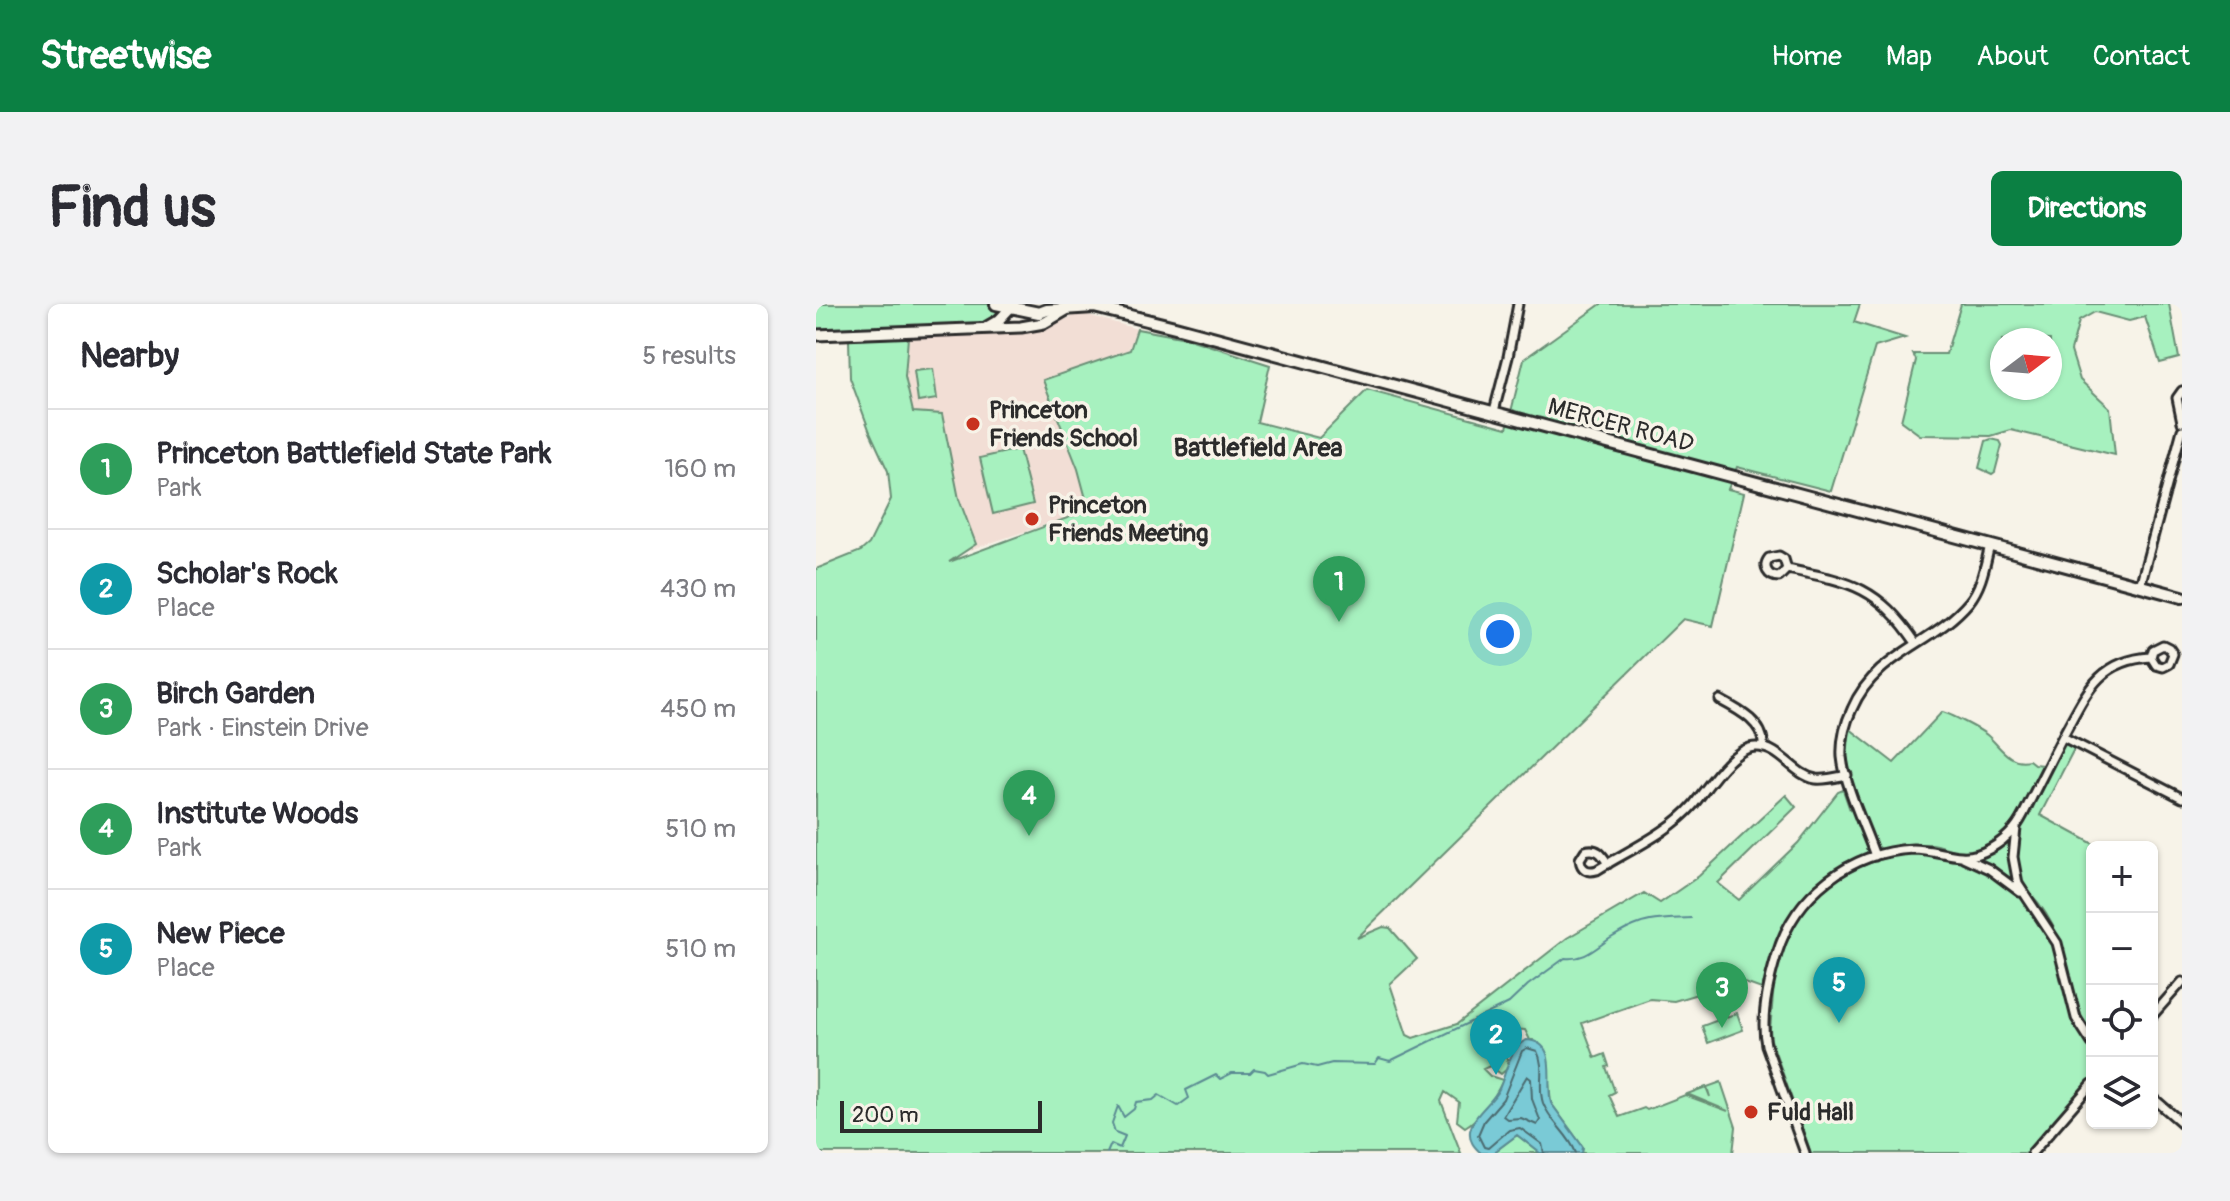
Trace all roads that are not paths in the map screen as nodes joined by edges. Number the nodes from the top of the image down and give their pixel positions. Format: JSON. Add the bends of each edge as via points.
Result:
{"nodes":[{"id":1,"x":996,"y":304,"type":"edge"},
{"id":2,"x":1024,"y":304,"type":"edge"},
{"id":3,"x":1518,"y":304,"type":"edge"},
{"id":4,"x":1096,"y":306,"type":"edge"},
{"id":5,"x":1070,"y":307,"type":"junction"},
{"id":6,"x":1009,"y":309,"type":"edge"},
{"id":7,"x":1047,"y":310,"type":"junction"},
{"id":8,"x":1037,"y":324,"type":"junction"},
{"id":9,"x":984,"y":328,"type":"junction"},
{"id":10,"x":1012,"y":328,"type":"junction"},
{"id":11,"x":816,"y":335,"type":"edge"},
{"id":12,"x":2182,"y":391,"type":"edge"},
{"id":13,"x":1494,"y":411,"type":"junction"},
{"id":14,"x":2182,"y":422,"type":"edge"},
{"id":15,"x":2182,"y":430,"type":"edge"},
{"id":16,"x":1990,"y":545,"type":"junction"},
{"id":17,"x":1787,"y":569,"type":"dead end"},
{"id":18,"x":2140,"y":586,"type":"junction"},
{"id":19,"x":2182,"y":597,"type":"edge"},
{"id":20,"x":1916,"y":643,"type":"junction"},
{"id":21,"x":2151,"y":657,"type":"dead end"},
{"id":22,"x":1720,"y":700,"type":"dead end"},
{"id":23,"x":2063,"y":737,"type":"junction"},
{"id":24,"x":1763,"y":748,"type":"junction"},
{"id":25,"x":1847,"y":775,"type":"junction"},
{"id":26,"x":2182,"y":798,"type":"edge"},
{"id":27,"x":2017,"y":826,"type":"junction"},
{"id":28,"x":1875,"y":856,"type":"junction"},
{"id":29,"x":1961,"y":856,"type":"junction"},
{"id":30,"x":1608,"y":864,"type":"dead end"},
{"id":31,"x":2030,"y":902,"type":"junction"},
{"id":32,"x":2182,"y":982,"type":"edge"},
{"id":33,"x":2178,"y":992,"type":"edge"},
{"id":34,"x":2158,"y":1010,"type":"edge"},
{"id":35,"x":2086,"y":1034,"type":"edge"},
{"id":36,"x":2086,"y":1091,"type":"edge"},
{"id":37,"x":2158,"y":1102,"type":"edge"},
{"id":38,"x":2182,"y":1123,"type":"edge"},
{"id":39,"x":1805,"y":1153,"type":"edge"},
{"id":40,"x":2032,"y":1153,"type":"edge"}],
"edges":[{"from":1,"to":6,"type":"main road","name":"MERCER ROAD"},
{"from":2,"to":7,"type":"main road","name":"MERCER ROAD"},
{"from":3,"to":13,"type":"street"},
{"from":4,"to":5,"type":"main road","name":"MERCER ROAD"},
{"from":4,"to":13,"type":"main road","name":"MERCER ROAD"},
{"from":5,"to":7,"type":"main road","name":"MERCER ROAD"},
{"from":5,"to":8,"type":"street"},
{"from":6,"to":7,"type":"main road","name":"MERCER ROAD"},
{"from":6,"to":9,"type":"street"},
{"from":6,"to":10,"type":"street","via":[[1006,321]]},
{"from":7,"to":8,"type":"street"},
{"from":8,"to":10,"type":"street"},
{"from":9,"to":10,"type":"street"},
{"from":9,"to":11,"type":"street"},
{"from":12,"to":14,"type":"street","via":[[2177,398]]},
{"from":13,"to":16,"type":"main road","name":"MERCER ROAD"},
{"from":15,"to":18,"type":"street"},
{"from":16,"to":18,"type":"main road","name":"MERCER ROAD"},
{"from":16,"to":20,"type":"street","via":[[1982,579],[1969,602]]},
{"from":17,"to":20,"type":"street","via":[[1868,592],[1899,618]]},
{"from":18,"to":19,"type":"main road","name":"MERCER ROAD"},
{"from":20,"to":25,"type":"street","via":[[1883,666],[1856,699],[1843,735]]},
{"from":21,"to":23,"type":"street","via":[[2126,661],[2096,679]]},
{"from":22,"to":24,"type":"street","via":[[1760,728]]},
{"from":23,"to":26,"type":"street"},
{"from":23,"to":27,"type":"street"},
{"from":24,"to":25,"type":"street","via":[[1807,777]]},
{"from":24,"to":30,"type":"street","via":[[1748,747],[1735,755],[1687,811]]},
{"from":25,"to":28,"type":"street"},
{"from":27,"to":29,"type":"street","via":[[1987,850]]},
{"from":27,"to":31,"type":"street","via":[[2014,870]]},
{"from":28,"to":29,"type":"street","via":[[1913,849]]},
{"from":28,"to":39,"type":"street","via":[[1835,875],[1810,896],[1787,929],[1774,965],[1765,1038]]},
{"from":29,"to":31,"type":"street","via":[[2001,876]]},
{"from":31,"to":35,"type":"street","via":[[2057,943],[2076,1018]]},
{"from":32,"to":33,"type":"street"},
{"from":33,"to":34,"type":"street"},
{"from":36,"to":40,"type":"street"},
{"from":37,"to":38,"type":"street"}]}
